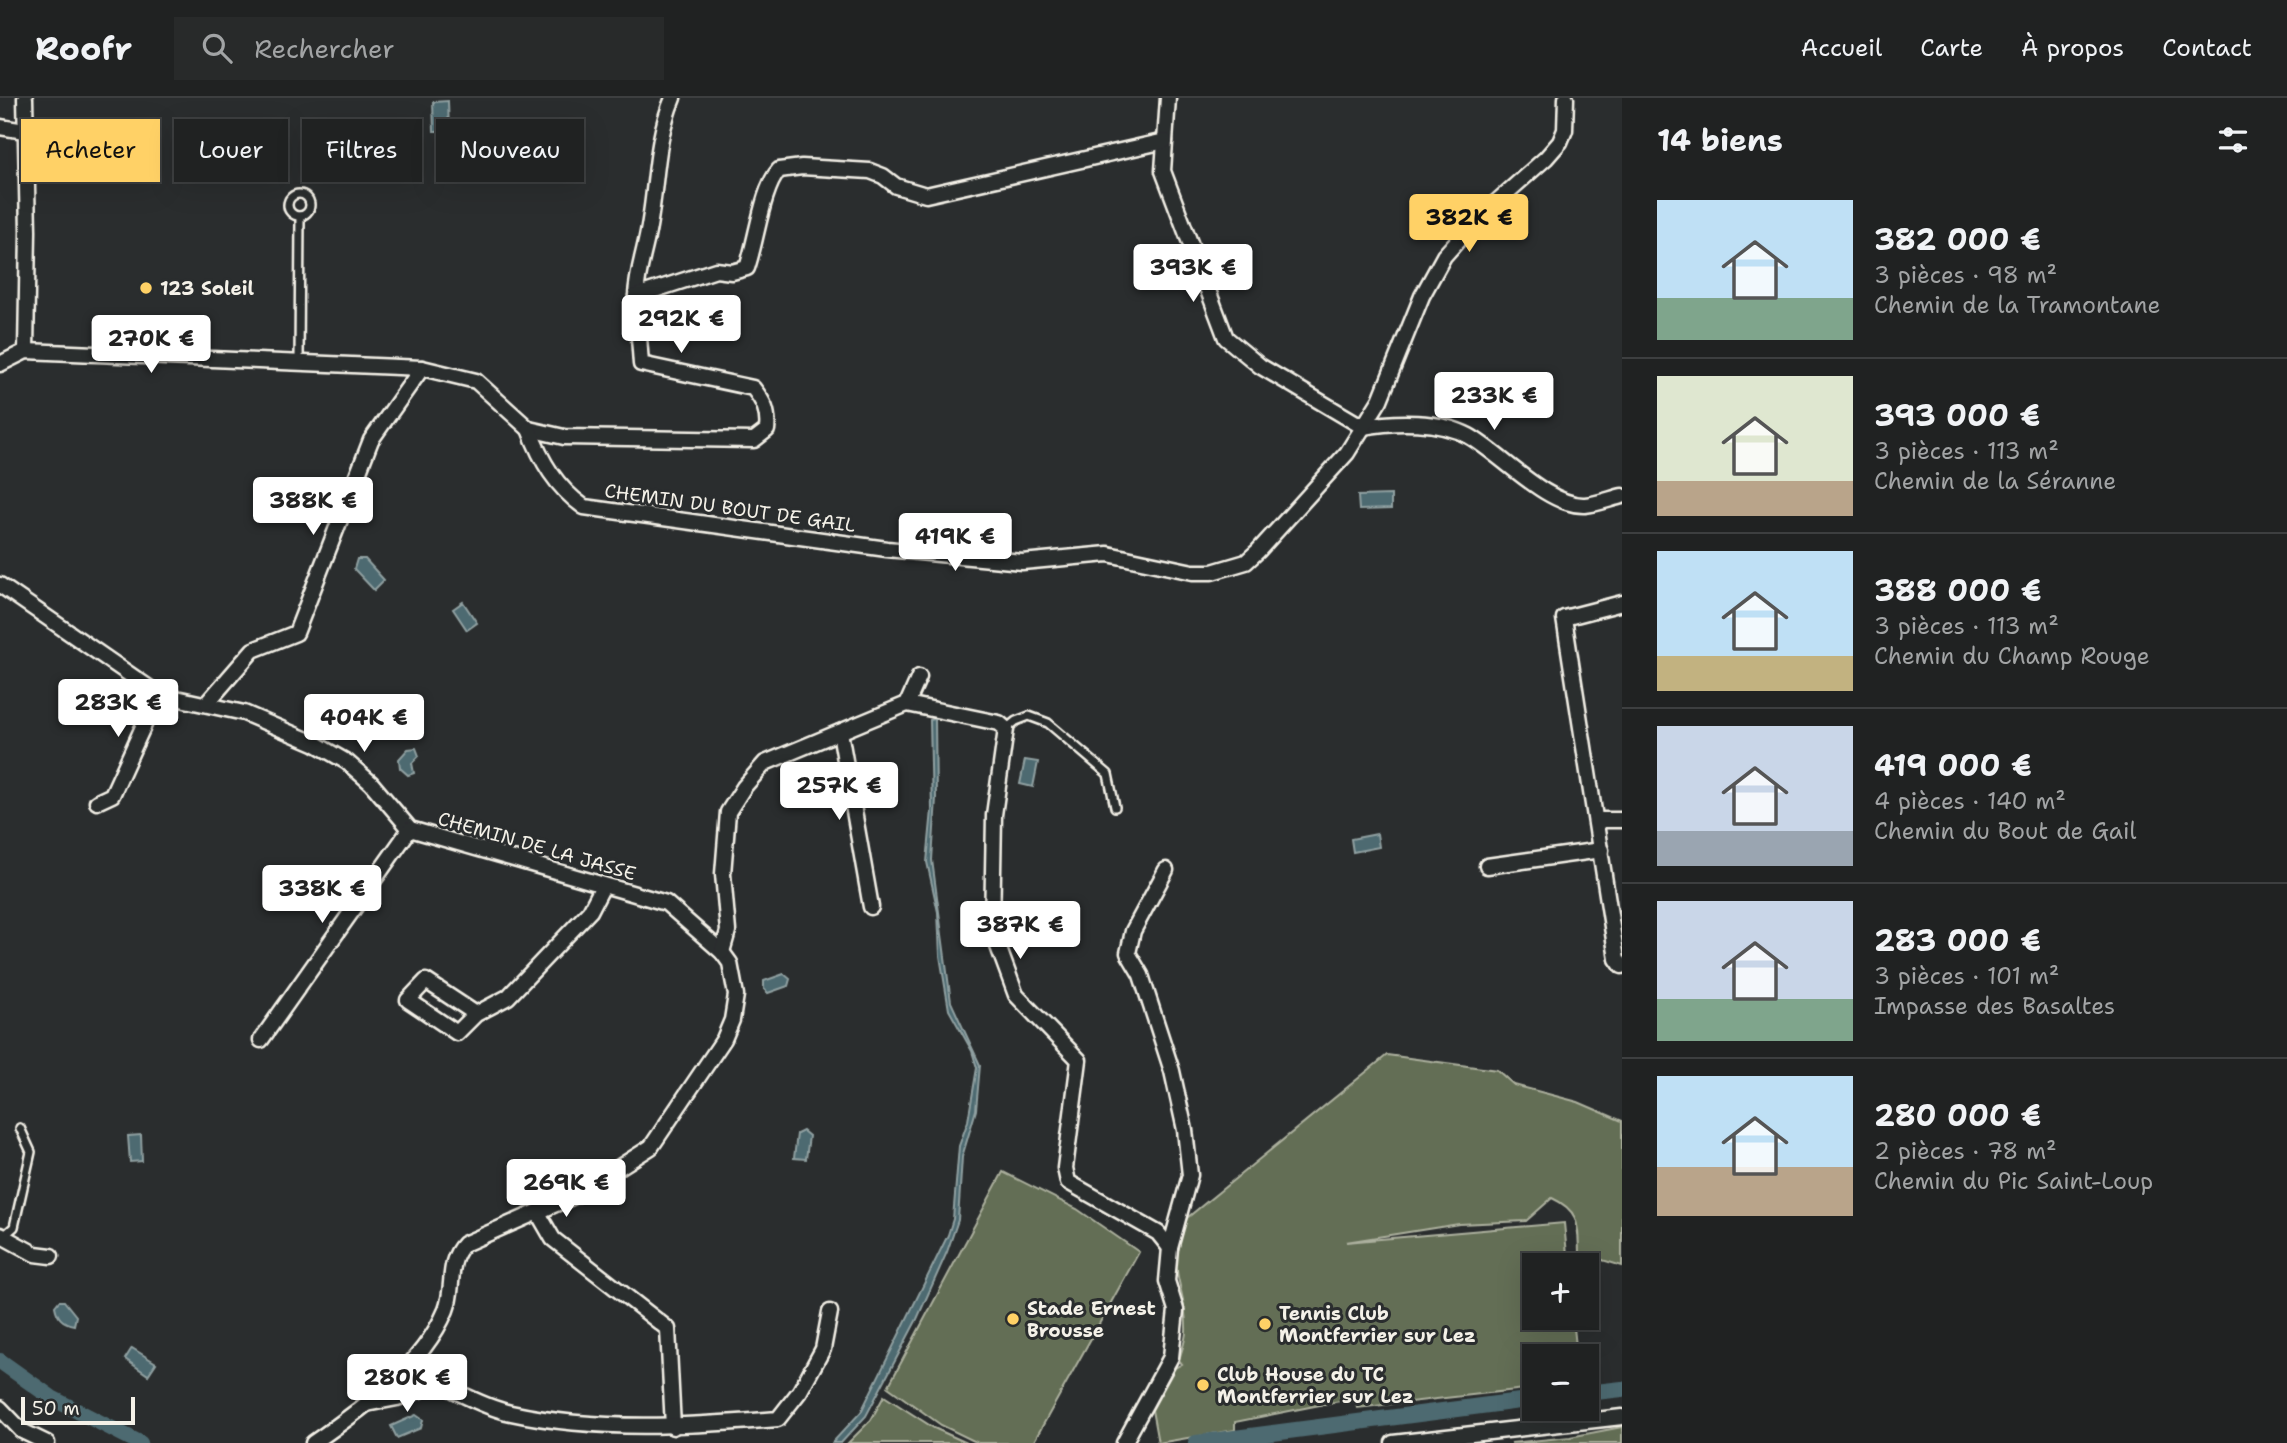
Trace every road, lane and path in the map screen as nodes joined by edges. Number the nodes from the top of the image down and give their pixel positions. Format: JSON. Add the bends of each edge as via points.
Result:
{"nodes":[{"id":1,"x":25,"y":98,"type":"edge"},
{"id":2,"x":673,"y":98,"type":"edge"},
{"id":3,"x":1168,"y":98,"type":"edge"},
{"id":4,"x":1566,"y":98,"type":"edge"},
{"id":5,"x":25,"y":119,"type":"edge"},
{"id":6,"x":0,"y":127,"type":"edge"},
{"id":7,"x":21,"y":130,"type":"edge"},
{"id":8,"x":1165,"y":141,"type":"junction"},
{"id":9,"x":27,"y":182,"type":"edge"},
{"id":10,"x":300,"y":216,"type":"dead end"},
{"id":11,"x":636,"y":296,"type":"junction"},
{"id":12,"x":26,"y":351,"type":"junction"},
{"id":13,"x":0,"y":364,"type":"edge"},
{"id":14,"x":299,"y":364,"type":"junction"},
{"id":15,"x":422,"y":368,"type":"junction"},
{"id":16,"x":1363,"y":427,"type":"junction"},
{"id":17,"x":529,"y":429,"type":"junction"},
{"id":18,"x":1622,"y":495,"type":"edge"},
{"id":19,"x":0,"y":585,"type":"edge"},
{"id":20,"x":1622,"y":603,"type":"edge"},
{"id":21,"x":919,"y":677,"type":"dead end"},
{"id":22,"x":158,"y":694,"type":"junction"},
{"id":23,"x":207,"y":703,"type":"junction"},
{"id":24,"x":906,"y":704,"type":"junction"},
{"id":25,"x":1006,"y":729,"type":"junction"},
{"id":26,"x":840,"y":732,"type":"junction"},
{"id":27,"x":97,"y":802,"type":"dead end"},
{"id":28,"x":1115,"y":807,"type":"dead end"},
{"id":29,"x":1596,"y":820,"type":"junction"},
{"id":30,"x":1622,"y":820,"type":"edge"},
{"id":31,"x":410,"y":829,"type":"junction"},
{"id":32,"x":1601,"y":850,"type":"junction"},
{"id":33,"x":1487,"y":866,"type":"dead end"},
{"id":34,"x":1166,"y":870,"type":"dead end"},
{"id":35,"x":603,"y":886,"type":"junction"},
{"id":36,"x":872,"y":907,"type":"dead end"},
{"id":37,"x":722,"y":952,"type":"junction"},
{"id":38,"x":1622,"y":966,"type":"edge"},
{"id":39,"x":476,"y":1014,"type":"dead end"},
{"id":40,"x":261,"y":1040,"type":"dead end"},
{"id":41,"x":20,"y":1128,"type":"dead end"},
{"id":42,"x":538,"y":1213,"type":"junction"},
{"id":43,"x":0,"y":1234,"type":"edge"},
{"id":44,"x":1170,"y":1248,"type":"junction"},
{"id":45,"x":51,"y":1256,"type":"dead end"},
{"id":46,"x":830,"y":1312,"type":"dead end"},
{"id":47,"x":410,"y":1365,"type":"junction"},
{"id":48,"x":439,"y":1382,"type":"junction"},
{"id":49,"x":362,"y":1404,"type":"junction"},
{"id":50,"x":0,"y":1408,"type":"edge"},
{"id":51,"x":1622,"y":1417,"type":"edge"},
{"id":52,"x":673,"y":1427,"type":"junction"},
{"id":53,"x":47,"y":1443,"type":"edge"},
{"id":54,"x":313,"y":1443,"type":"edge"},
{"id":55,"x":1124,"y":1443,"type":"edge"},
{"id":56,"x":1393,"y":1443,"type":"edge"}],
"edges":[{"from":1,"to":5,"type":"street"},
{"from":2,"to":11,"type":"street","via":[[655,173]]},
{"from":3,"to":8,"type":"street"},
{"from":4,"to":16,"type":"street","name":"CHEMIN DU BOUT DE GAIL","via":[[1565,130],[1554,150],[1476,220],[1438,266],[1380,400]]},
{"from":6,"to":7,"type":"street"},
{"from":8,"to":11,"type":"street","via":[[926,195],[870,172],[802,167],[779,170],[769,181],[747,268],[716,270]]},
{"from":8,"to":16,"type":"street","via":[[1163,171],[1226,338],[1260,366]]},
{"from":9,"to":12,"type":"street"},
{"from":10,"to":14,"type":"lane"},
{"from":11,"to":17,"type":"street","via":[[641,364],[753,388],[768,415],[767,430],[754,440],[668,440],[564,437]]},
{"from":12,"to":13,"type":"street"},
{"from":12,"to":14,"type":"street"},
{"from":14,"to":15,"type":"street"},
{"from":15,"to":17,"type":"street","via":[[476,381]]},
{"from":15,"to":23,"type":"street","via":[[370,440],[296,633],[253,650]]},
{"from":16,"to":17,"type":"street","name":"CHEMIN DU BOUT DE GAIL","via":[[1310,497],[1246,562],[1230,569],[1193,572],[1108,554],[1022,562],[887,549],[584,507],[569,496],[542,461]]},
{"from":16,"to":18,"type":"street","via":[[1399,422],[1454,429],[1560,497],[1585,505]]},
{"from":19,"to":22,"type":"street","name":"CHEMIN DE LA JASSE"},
{"from":20,"to":29,"type":"street","via":[[1564,618]]},
{"from":21,"to":24,"type":"street"},
{"from":22,"to":23,"type":"street","name":"CHEMIN DE LA JASSE"},
{"from":22,"to":27,"type":"street","via":[[112,795]]},
{"from":23,"to":31,"type":"street","name":"CHEMIN DE LA JASSE","via":[[244,713],[347,762]]},
{"from":24,"to":25,"type":"street","via":[[999,723]]},
{"from":24,"to":26,"type":"street"},
{"from":25,"to":28,"type":"lane","via":[[1029,716],[1048,723],[1108,774]]},
{"from":25,"to":44,"type":"street","via":[[994,815],[992,930],[1016,995],[1079,1060],[1065,1168],[1068,1182],[1157,1233]]},
{"from":26,"to":36,"type":"street"},
{"from":26,"to":37,"type":"street","via":[[765,763],[728,812],[723,874],[728,931]]},
{"from":29,"to":30,"type":"street"},
{"from":29,"to":32,"type":"street"},
{"from":31,"to":35,"type":"street","name":"CHEMIN DE LA JASSE"},
{"from":31,"to":40,"type":"street"},
{"from":32,"to":33,"type":"street"},
{"from":32,"to":38,"type":"street","via":[[1617,959]]},
{"from":34,"to":44,"type":"street","via":[[1133,932],[1128,953],[1141,975],[1172,1071],[1185,1130],[1190,1175]]},
{"from":35,"to":37,"type":"street","name":"CHEMIN DE LA JASSE","via":[[666,903]]},
{"from":35,"to":39,"type":"street","via":[[590,911],[508,997]]},
{"from":37,"to":42,"type":"street","via":[[734,975],[732,1020],[660,1135],[624,1166]]},
{"from":41,"to":43,"type":"lane","via":[[31,1152],[14,1227]]},
{"from":42,"to":47,"type":"street","via":[[473,1238],[458,1250],[447,1307]]},
{"from":42,"to":52,"type":"street","via":[[553,1239],[668,1329]]},
{"from":43,"to":45,"type":"street","via":[[35,1254]]},
{"from":44,"to":55,"type":"street","via":[[1167,1281],[1176,1310],[1171,1357]]},
{"from":46,"to":52,"type":"street","via":[[823,1349],[778,1419]]},
{"from":47,"to":48,"type":"street"},
{"from":47,"to":49,"type":"street"},
{"from":48,"to":49,"type":"street","via":[[397,1398]]},
{"from":48,"to":52,"type":"street","via":[[509,1413]]},
{"from":49,"to":54,"type":"street"},
{"from":50,"to":53,"type":"street","via":[[22,1431]]},
{"from":51,"to":56,"type":"street"}]}
